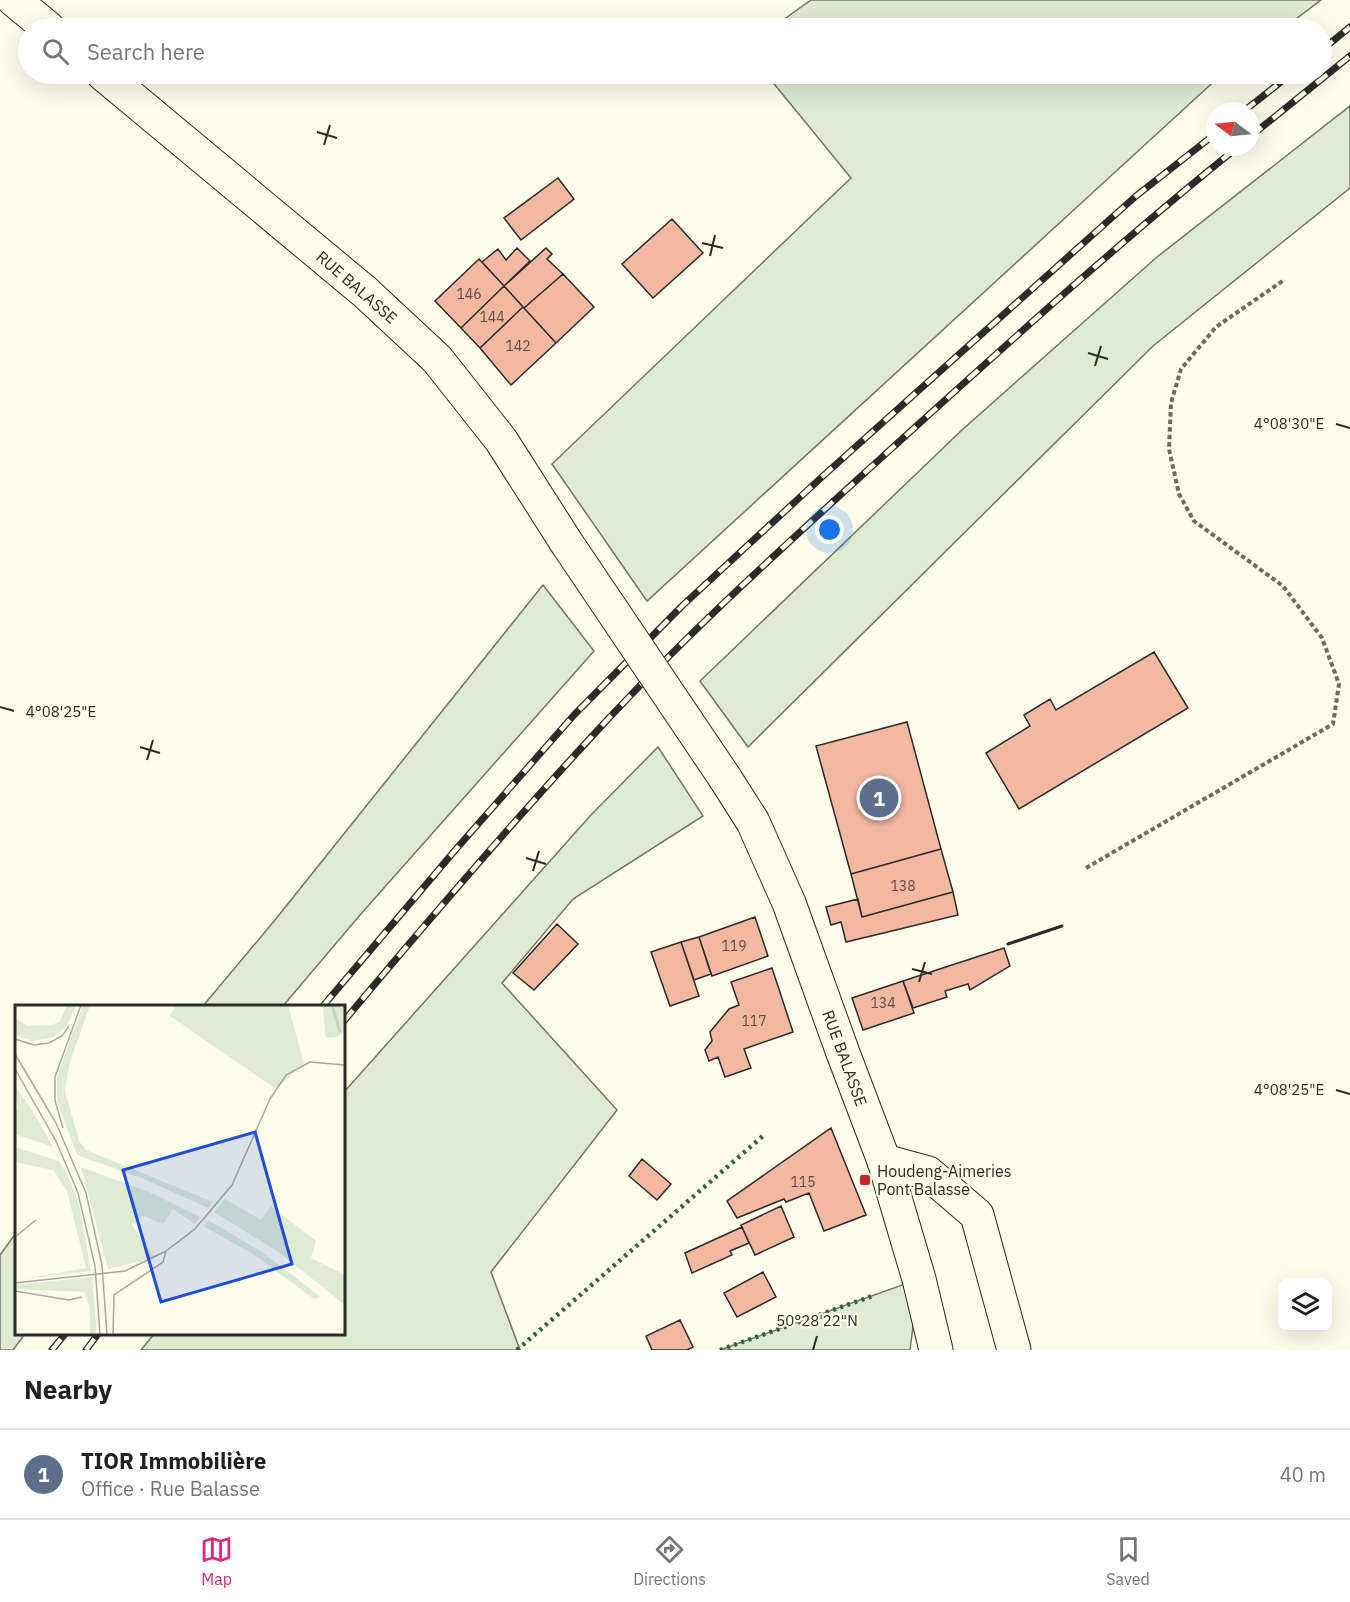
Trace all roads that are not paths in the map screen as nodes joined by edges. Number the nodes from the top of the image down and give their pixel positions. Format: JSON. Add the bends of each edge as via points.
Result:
{"nodes":[{"id":1,"x":14,"y":0,"type":"edge"},
{"id":2,"x":36,"y":18,"type":"edge"},
{"id":3,"x":115,"y":84,"type":"edge"},
{"id":4,"x":884,"y":1161,"type":"junction"},
{"id":5,"x":936,"y":1350,"type":"edge"},
{"id":6,"x":1014,"y":1350,"type":"edge"}],
"edges":[{"from":1,"to":2,"type":"street"},
{"from":3,"to":4,"type":"street","name":"RUE BALASSE","bridge":true,"via":[[365,292],[437,360],[501,440],[753,822],[789,903]]},
{"from":4,"to":5,"type":"street","name":"RUE BALASSE"},
{"from":4,"to":6,"type":"street","via":[[928,1173],[977,1215]]}]}
